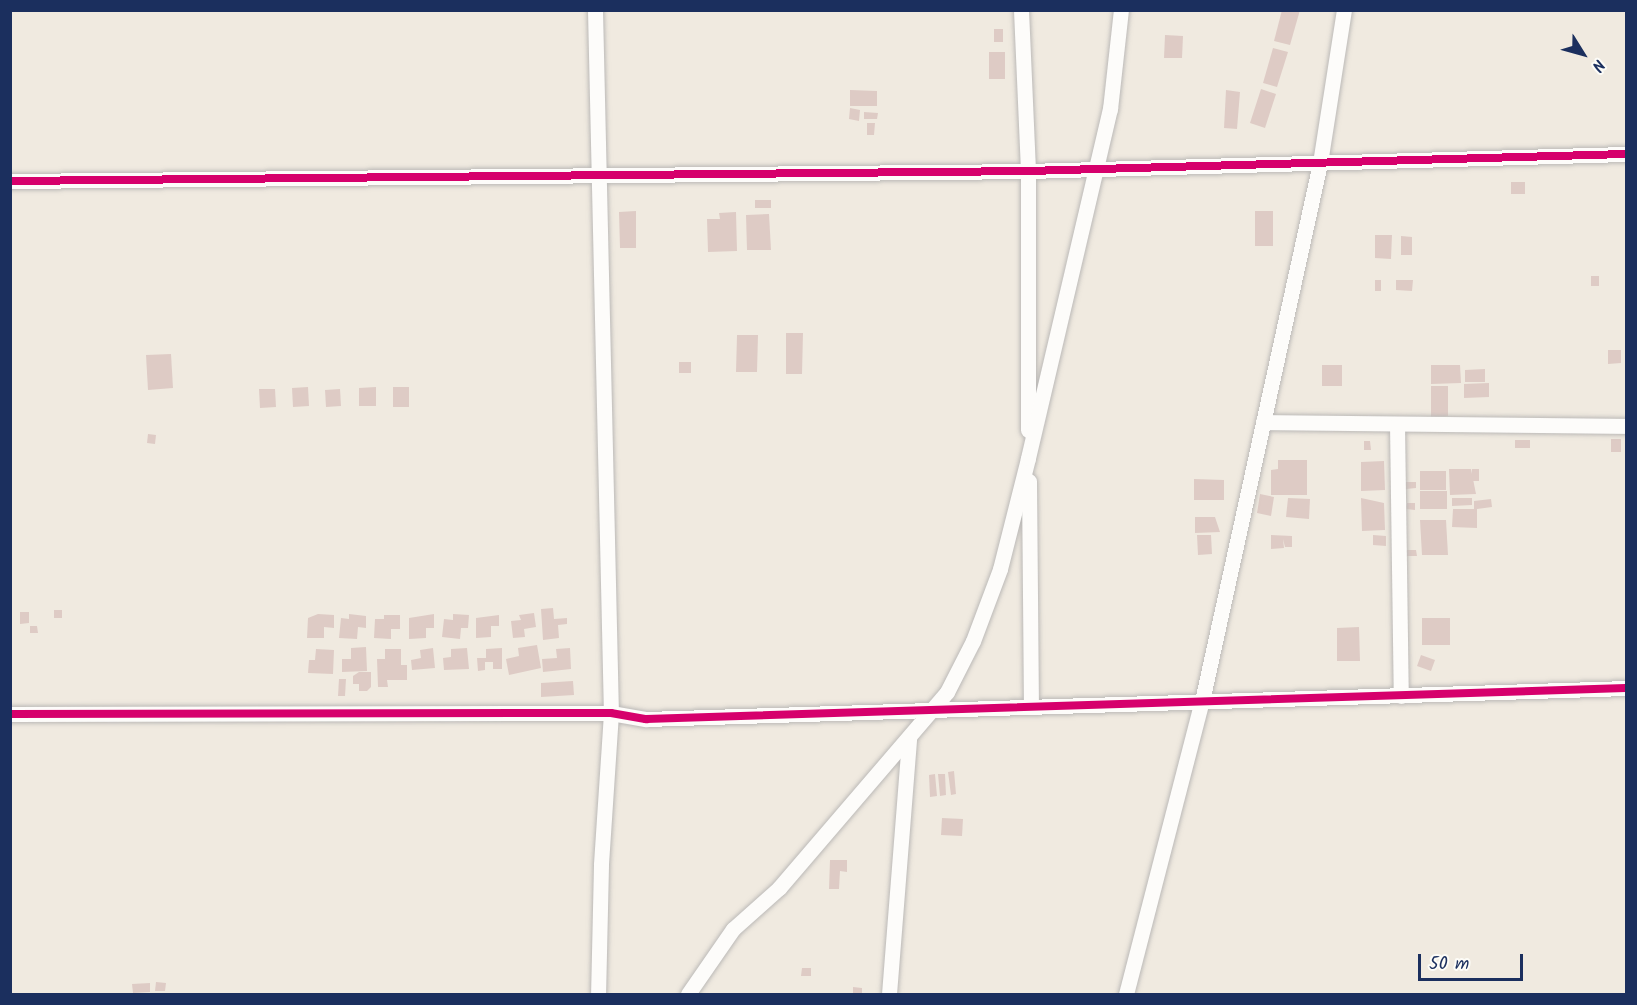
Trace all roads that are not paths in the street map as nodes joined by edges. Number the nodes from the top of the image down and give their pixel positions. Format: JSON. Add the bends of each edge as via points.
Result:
{"nodes":[{"id":1,"x":595,"y":10,"type":"edge"},
{"id":2,"x":1021,"y":10,"type":"edge"},
{"id":3,"x":1121,"y":10,"type":"edge"},
{"id":4,"x":1344,"y":10,"type":"edge"},
{"id":5,"x":1626,"y":154,"type":"edge"},
{"id":6,"x":1320,"y":163,"type":"junction"},
{"id":7,"x":1095,"y":169,"type":"junction"},
{"id":8,"x":1028,"y":171,"type":"junction"},
{"id":9,"x":598,"y":173,"type":"junction"},
{"id":10,"x":10,"y":181,"type":"edge"},
{"id":11,"x":1263,"y":423,"type":"junction"},
{"id":12,"x":1397,"y":424,"type":"junction"},
{"id":13,"x":1626,"y":426,"type":"edge"},
{"id":14,"x":1028,"y":458,"type":"junction"},
{"id":15,"x":1626,"y":688,"type":"edge"},
{"id":16,"x":1401,"y":696,"type":"junction"},
{"id":17,"x":1202,"y":701,"type":"junction"},
{"id":18,"x":1031,"y":706,"type":"junction"},
{"id":19,"x":932,"y":710,"type":"junction"},
{"id":20,"x":611,"y":713,"type":"junction"},
{"id":21,"x":10,"y":714,"type":"edge"},
{"id":22,"x":909,"y":738,"type":"junction"},
{"id":23,"x":598,"y":994,"type":"edge"},
{"id":24,"x":688,"y":994,"type":"edge"},
{"id":25,"x":889,"y":994,"type":"edge"},
{"id":26,"x":1126,"y":994,"type":"edge"}],
"edges":[{"from":1,"to":9,"type":"street"},
{"from":2,"to":8,"type":"street"},
{"from":3,"to":7,"type":"street","via":[[1110,109]]},
{"from":4,"to":6,"type":"street"},
{"from":5,"to":6,"type":"street"},
{"from":6,"to":7,"type":"street"},
{"from":6,"to":11,"type":"street"},
{"from":7,"to":8,"type":"street"},
{"from":7,"to":14,"type":"street"},
{"from":8,"to":9,"type":"street"},
{"from":8,"to":14,"type":"street"},
{"from":9,"to":10,"type":"street"},
{"from":9,"to":20,"type":"street"},
{"from":11,"to":12,"type":"street"},
{"from":11,"to":17,"type":"street"},
{"from":12,"to":13,"type":"street"},
{"from":12,"to":16,"type":"street"},
{"from":14,"to":18,"type":"street"},
{"from":14,"to":19,"type":"street","via":[[1000,569],[947,692]]},
{"from":15,"to":16,"type":"street"},
{"from":16,"to":17,"type":"street"},
{"from":17,"to":18,"type":"street"},
{"from":17,"to":26,"type":"street"},
{"from":18,"to":19,"type":"street"},
{"from":19,"to":20,"type":"street","via":[[646,719]]},
{"from":19,"to":22,"type":"street"},
{"from":20,"to":21,"type":"street"},
{"from":20,"to":23,"type":"street"},
{"from":22,"to":24,"type":"street","via":[[779,888],[733,929]]},
{"from":22,"to":25,"type":"street"}]}
